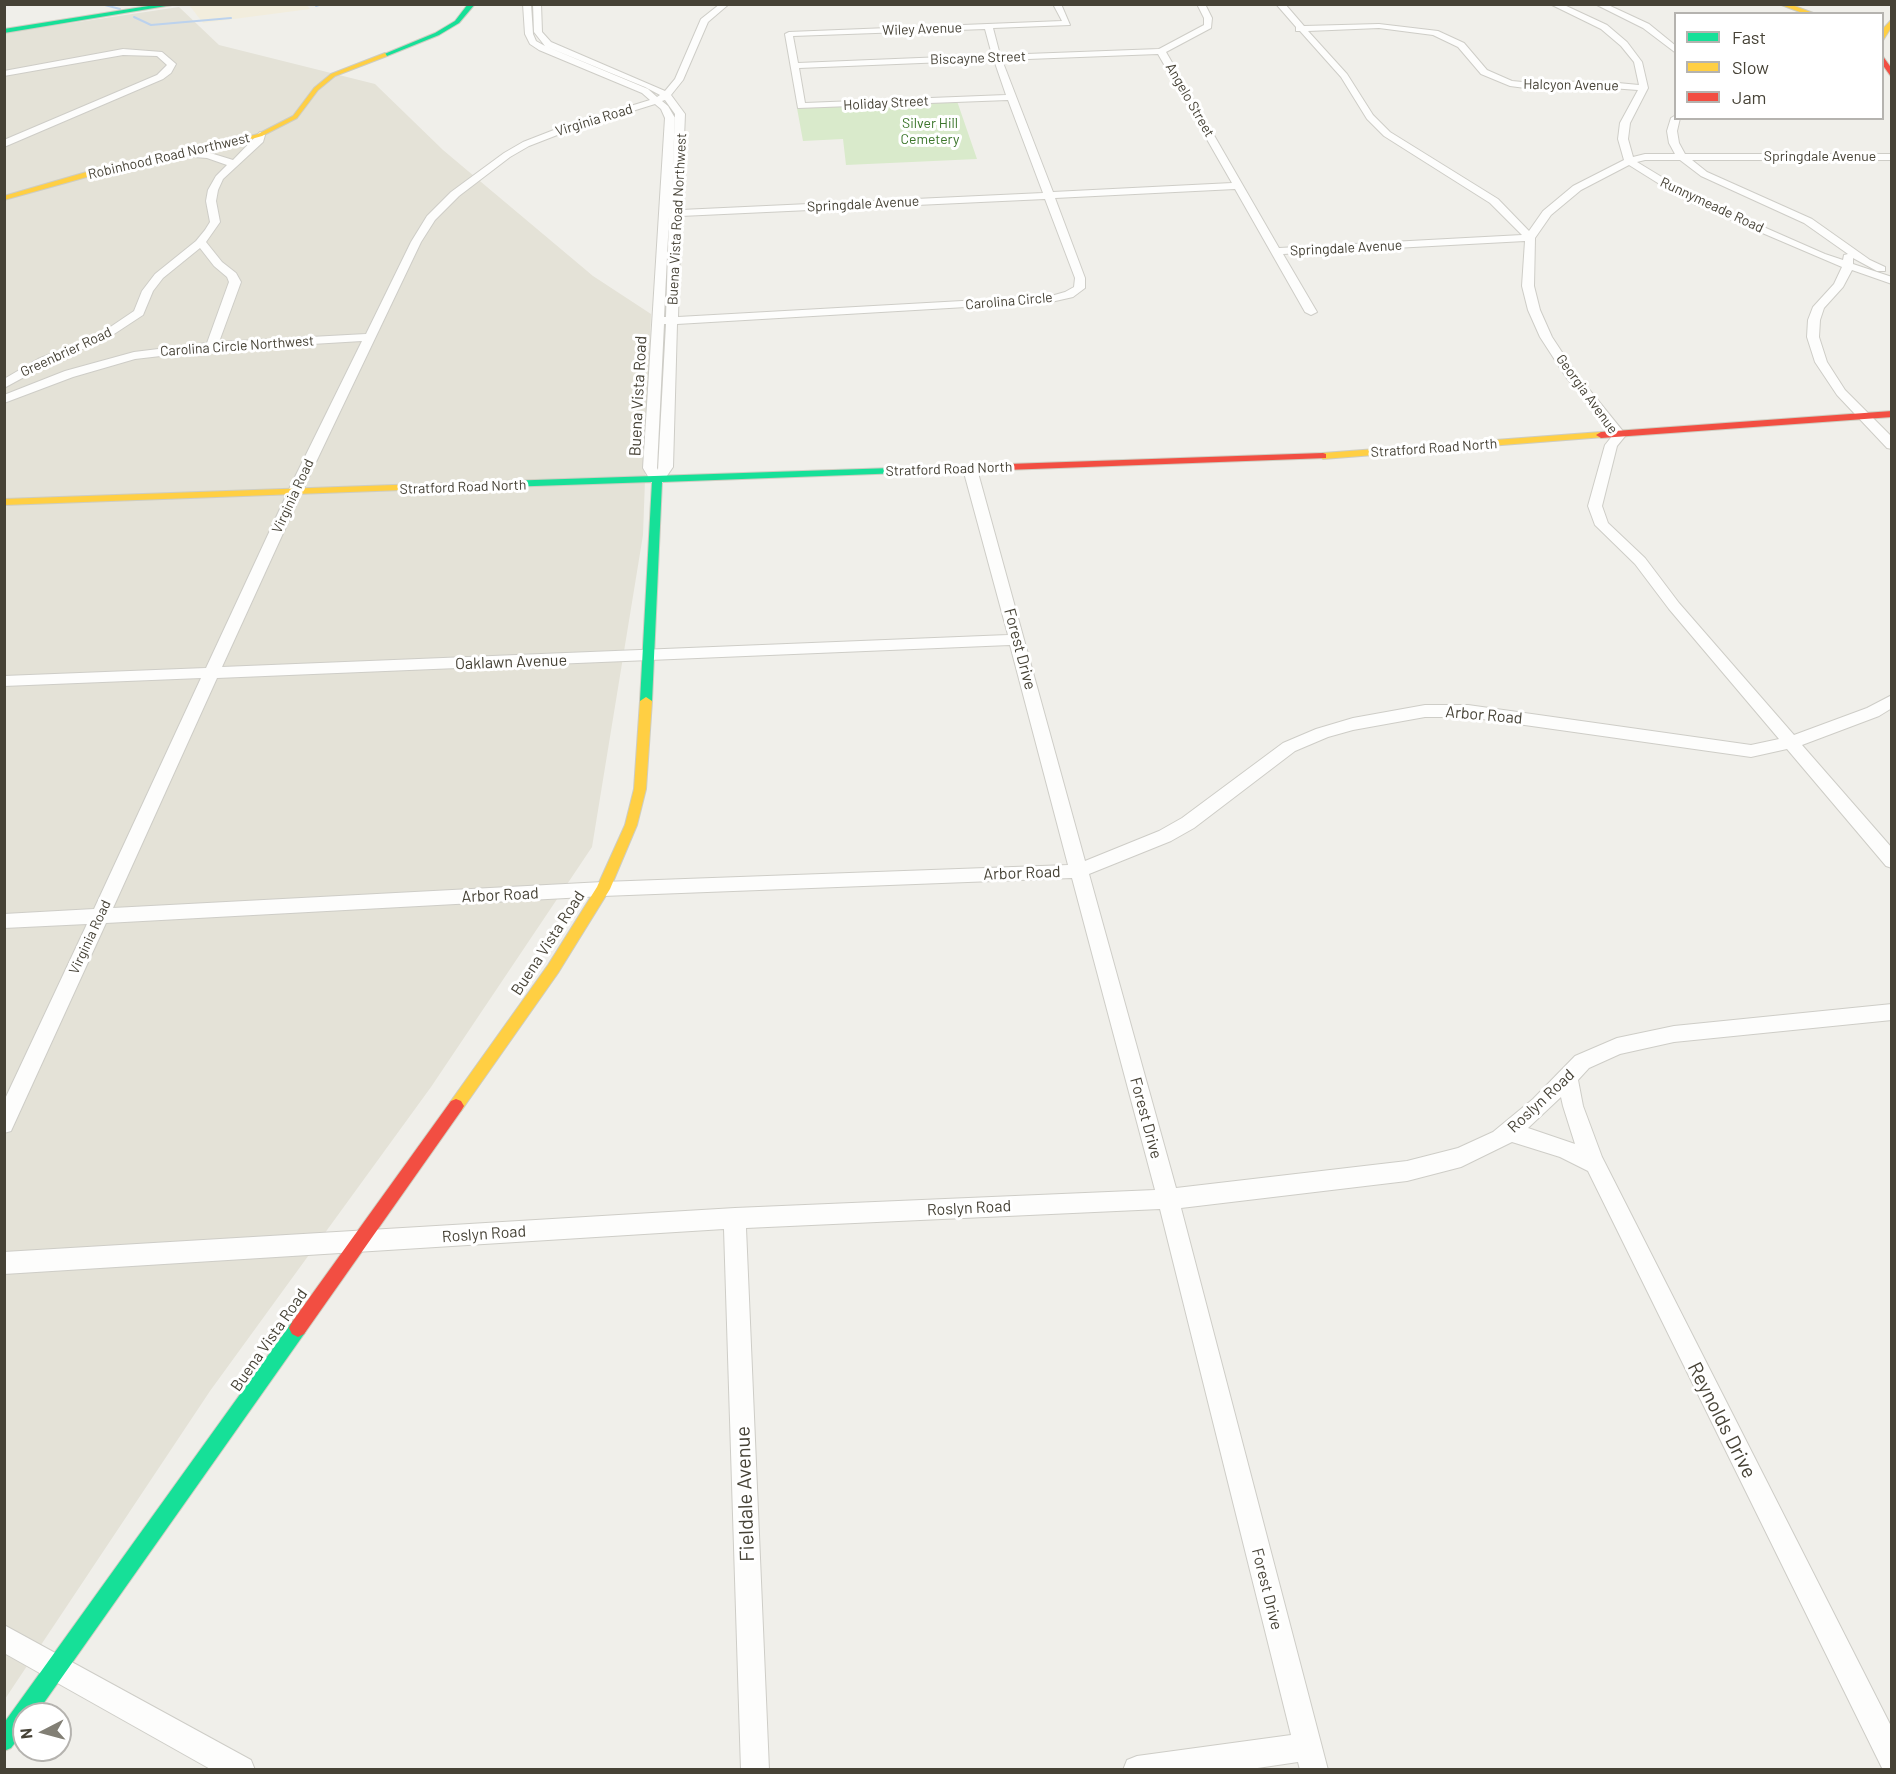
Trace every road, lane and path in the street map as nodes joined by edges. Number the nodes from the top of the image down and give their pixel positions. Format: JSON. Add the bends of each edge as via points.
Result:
{"nodes":[{"id":1,"x":175,"y":4,"type":"edge"},
{"id":2,"x":472,"y":4,"type":"edge"},
{"id":3,"x":527,"y":4,"type":"edge"},
{"id":4,"x":537,"y":4,"type":"edge"},
{"id":5,"x":725,"y":4,"type":"edge"},
{"id":6,"x":1057,"y":4,"type":"edge"},
{"id":7,"x":1201,"y":4,"type":"edge"},
{"id":8,"x":1280,"y":4,"type":"edge"},
{"id":9,"x":1554,"y":4,"type":"edge"},
{"id":10,"x":1599,"y":4,"type":"edge"},
{"id":11,"x":1782,"y":4,"type":"edge"},
{"id":12,"x":1807,"y":9,"type":"edge"},
{"id":13,"x":988,"y":26,"type":"junction"},
{"id":14,"x":1299,"y":29,"type":"junction"},
{"id":15,"x":4,"y":31,"type":"edge"},
{"id":16,"x":1674,"y":49,"type":"edge"},
{"id":17,"x":1161,"y":51,"type":"junction"},
{"id":18,"x":997,"y":58,"type":"junction"},
{"id":19,"x":794,"y":66,"type":"junction"},
{"id":20,"x":4,"y":74,"type":"edge"},
{"id":21,"x":1644,"y":88,"type":"junction"},
{"id":22,"x":1012,"y":97,"type":"junction"},
{"id":23,"x":662,"y":98,"type":"junction"},
{"id":24,"x":1675,"y":120,"type":"edge"},
{"id":25,"x":260,"y":135,"type":"junction"},
{"id":26,"x":4,"y":144,"type":"edge"},
{"id":27,"x":185,"y":154,"type":"junction"},
{"id":28,"x":1681,"y":156,"type":"junction"},
{"id":29,"x":1892,"y":157,"type":"edge"},
{"id":30,"x":1629,"y":161,"type":"junction"},
{"id":31,"x":233,"y":164,"type":"junction"},
{"id":32,"x":1239,"y":186,"type":"junction"},
{"id":33,"x":1050,"y":194,"type":"junction"},
{"id":34,"x":4,"y":198,"type":"edge"},
{"id":35,"x":672,"y":213,"type":"junction"},
{"id":36,"x":1530,"y":238,"type":"junction"},
{"id":37,"x":200,"y":243,"type":"junction"},
{"id":38,"x":1843,"y":245,"type":"junction"},
{"id":39,"x":1276,"y":251,"type":"junction"},
{"id":40,"x":1848,"y":267,"type":"junction"},
{"id":41,"x":1892,"y":274,"type":"edge"},
{"id":42,"x":1892,"y":280,"type":"edge"},
{"id":43,"x":1311,"y":312,"type":"dead end"},
{"id":44,"x":659,"y":321,"type":"junction"},
{"id":45,"x":672,"y":321,"type":"junction"},
{"id":46,"x":369,"y":337,"type":"junction"},
{"id":47,"x":212,"y":346,"type":"junction"},
{"id":48,"x":4,"y":384,"type":"edge"},
{"id":49,"x":4,"y":399,"type":"edge"},
{"id":50,"x":1892,"y":414,"type":"edge"},
{"id":51,"x":1863,"y":417,"type":"junction"},
{"id":52,"x":1620,"y":435,"type":"junction"},
{"id":53,"x":1892,"y":445,"type":"edge"},
{"id":54,"x":970,"y":469,"type":"junction"},
{"id":55,"x":657,"y":480,"type":"junction"},
{"id":56,"x":294,"y":493,"type":"junction"},
{"id":57,"x":4,"y":502,"type":"edge"},
{"id":58,"x":1018,"y":640,"type":"junction"},
{"id":59,"x":648,"y":657,"type":"junction"},
{"id":60,"x":212,"y":673,"type":"junction"},
{"id":61,"x":4,"y":681,"type":"edge"},
{"id":62,"x":1892,"y":700,"type":"edge"},
{"id":63,"x":1791,"y":742,"type":"junction"},
{"id":64,"x":1892,"y":861,"type":"edge"},
{"id":65,"x":1079,"y":871,"type":"junction"},
{"id":66,"x":603,"y":889,"type":"junction"},
{"id":67,"x":99,"y":917,"type":"junction"},
{"id":68,"x":4,"y":921,"type":"edge"},
{"id":69,"x":1892,"y":1012,"type":"edge"},
{"id":70,"x":1567,"y":1076,"type":"junction"},
{"id":71,"x":4,"y":1124,"type":"edge"},
{"id":72,"x":1508,"y":1131,"type":"junction"},
{"id":73,"x":1595,"y":1164,"type":"junction"},
{"id":74,"x":1168,"y":1199,"type":"junction"},
{"id":75,"x":735,"y":1218,"type":"junction"},
{"id":76,"x":358,"y":1241,"type":"junction"},
{"id":77,"x":4,"y":1263,"type":"edge"},
{"id":78,"x":4,"y":1638,"type":"edge"},
{"id":79,"x":56,"y":1669,"type":"junction"},
{"id":80,"x":4,"y":1741,"type":"edge"},
{"id":81,"x":1310,"y":1758,"type":"edge"},
{"id":82,"x":1892,"y":1758,"type":"edge"},
{"id":83,"x":241,"y":1770,"type":"edge"},
{"id":84,"x":755,"y":1770,"type":"edge"},
{"id":85,"x":1137,"y":1770,"type":"edge"}],
"edges":[{"from":1,"to":15,"type":"main road"},
{"from":2,"to":25,"type":"main road","name":"Robinhood Road Northwest","via":[[457,22],[431,37],[333,75],[316,89],[295,117]]},
{"from":3,"to":23,"type":"street","via":[[533,42]]},
{"from":4,"to":23,"type":"street","via":[[538,32],[548,44]]},
{"from":5,"to":23,"type":"street","via":[[704,21],[679,80]]},
{"from":6,"to":13,"type":"street","name":"Wiley Avenue","via":[[1067,23]]},
{"from":7,"to":17,"type":"street","name":"Angelo Street","via":[[1208,26]]},
{"from":8,"to":14,"type":"street"},
{"from":9,"to":21,"type":"street","via":[[1595,21],[1616,36],[1638,62]]},
{"from":10,"to":16,"type":"street","via":[[1646,26]]},
{"from":11,"to":12,"type":"main road"},
{"from":13,"to":18,"type":"street","name":"Carolina Circle"},
{"from":13,"to":19,"type":"street","name":"Wiley Avenue","via":[[789,34]]},
{"from":14,"to":21,"type":"street","name":"Halcyon Avenue","via":[[1415,29],[1461,45],[1484,72],[1510,82]]},
{"from":14,"to":36,"type":"street","via":[[1344,76],[1370,117],[1387,134],[1494,201]]},
{"from":17,"to":18,"type":"street","name":"Biscayne Street"},
{"from":17,"to":32,"type":"street","name":"Angelo Street"},
{"from":18,"to":19,"type":"street","name":"Biscayne Street"},
{"from":18,"to":22,"type":"street","name":"Carolina Circle"},
{"from":19,"to":22,"type":"street","name":"Holiday Street","via":[[801,106]]},
{"from":20,"to":26,"type":"street","via":[[123,51],[159,54],[171,64],[160,77]]},
{"from":21,"to":30,"type":"street","via":[[1625,123],[1623,139]]},
{"from":22,"to":33,"type":"street","name":"Carolina Circle"},
{"from":23,"to":35,"type":"street","name":"Buena Vista Road","via":[[670,118]]},
{"from":23,"to":46,"type":"street","name":"Virginia Road","via":[[526,144],[455,194],[425,226]]},
{"from":24,"to":28,"type":"street","name":"Runnymeade Road","via":[[1672,131]]},
{"from":25,"to":27,"type":"main road","name":"Robinhood Road Northwest"},
{"from":25,"to":31,"type":"street","name":"Greenbrier Road","via":[[260,140]]},
{"from":27,"to":31,"type":"street","via":[[207,155]]},
{"from":27,"to":34,"type":"main road","name":"Robinhood Road Northwest"},
{"from":28,"to":29,"type":"street","name":"Springdale Avenue"},
{"from":28,"to":30,"type":"street","name":"Springdale Avenue"},
{"from":28,"to":38,"type":"street","name":"Runnymeade Road","via":[[1704,174],[1799,216]]},
{"from":30,"to":36,"type":"street","name":"Springdale Avenue","via":[[1577,188],[1547,213]]},
{"from":30,"to":40,"type":"street","name":"Runnymeade Road","via":[[1689,198]]},
{"from":31,"to":37,"type":"street","name":"Greenbrier Road","via":[[213,190],[215,222]]},
{"from":32,"to":33,"type":"street","name":"Springdale Avenue"},
{"from":32,"to":39,"type":"street","name":"Springdale Avenue"},
{"from":33,"to":35,"type":"street","name":"Springdale Avenue"},
{"from":33,"to":45,"type":"street","name":"Carolina Circle","via":[[1080,278],[1079,288],[1069,295]]},
{"from":35,"to":44,"type":"street","name":"Buena Vista Road"},
{"from":35,"to":45,"type":"street","name":"Buena Vista Road Northwest"},
{"from":36,"to":39,"type":"street","name":"Springdale Avenue"},
{"from":36,"to":52,"type":"street","name":"Georgia Avenue","via":[[1528,286],[1546,337],[1570,374]]},
{"from":37,"to":47,"type":"street","via":[[235,282]]},
{"from":37,"to":48,"type":"street","name":"Greenbrier Road","via":[[159,276],[139,313],[121,327],[42,362]]},
{"from":38,"to":40,"type":"street"},
{"from":38,"to":41,"type":"street","name":"Runnymeade Road"},
{"from":39,"to":43,"type":"street"},
{"from":40,"to":42,"type":"street","name":"Runnymeade Road"},
{"from":40,"to":51,"type":"street","via":[[1839,285],[1819,307],[1813,336],[1821,362]]},
{"from":44,"to":45,"type":"street","name":"Carolina Circle"},
{"from":44,"to":55,"type":"street","name":"Buena Vista Road","via":[[650,468]]},
{"from":45,"to":55,"type":"street","name":"Buena Vista Road Northwest","via":[[666,467]]},
{"from":46,"to":47,"type":"street","name":"Carolina Circle Northwest"},
{"from":46,"to":56,"type":"street","name":"Virginia Road"},
{"from":47,"to":49,"type":"street","name":"Carolina Circle Northwest","via":[[101,364]]},
{"from":50,"to":51,"type":"main road","name":"Stratford Road North"},
{"from":51,"to":52,"type":"main road","name":"Stratford Road North"},
{"from":51,"to":53,"type":"street"},
{"from":52,"to":54,"type":"main road","name":"Stratford Road North","via":[[1323,456]]},
{"from":52,"to":63,"type":"street","name":"Georgia Avenue","via":[[1611,445],[1595,506],[1602,525],[1640,561]]},
{"from":54,"to":55,"type":"main road","name":"Stratford Road North"},
{"from":54,"to":58,"type":"street","name":"Forest Drive"},
{"from":55,"to":56,"type":"main road","name":"Stratford Road North"},
{"from":55,"to":59,"type":"main road","name":"Buena Vista Road"},
{"from":56,"to":57,"type":"main road","name":"Stratford Road North"},
{"from":56,"to":60,"type":"street","name":"Virginia Road"},
{"from":58,"to":59,"type":"street","name":"Oaklawn Avenue"},
{"from":58,"to":65,"type":"street","name":"Forest Drive"},
{"from":59,"to":60,"type":"street","name":"Oaklawn Avenue"},
{"from":59,"to":66,"type":"main road","name":"Buena Vista Road","via":[[640,789],[631,825]]},
{"from":60,"to":61,"type":"street","name":"Oaklawn Avenue"},
{"from":60,"to":67,"type":"street","name":"Virginia Road"},
{"from":62,"to":63,"type":"street","name":"Arbor Road","via":[[1873,712]]},
{"from":63,"to":64,"type":"street","name":"Georgia Avenue"},
{"from":63,"to":65,"type":"street","name":"Arbor Road","via":[[1751,751],[1468,711],[1398,714],[1322,732],[1297,743],[1264,763],[1188,823]]},
{"from":65,"to":66,"type":"street","name":"Arbor Road"},
{"from":65,"to":74,"type":"street","name":"Forest Drive"},
{"from":66,"to":67,"type":"street","name":"Arbor Road"},
{"from":66,"to":76,"type":"main road","name":"Buena Vista Road","via":[[553,969]]},
{"from":67,"to":68,"type":"street","name":"Arbor Road"},
{"from":67,"to":71,"type":"street","name":"Virginia Road"},
{"from":69,"to":70,"type":"street","name":"Roslyn Road","via":[[1674,1034],[1617,1046],[1582,1062]]},
{"from":70,"to":72,"type":"street","name":"Roslyn Road"},
{"from":70,"to":73,"type":"street","name":"Reynolds Drive","via":[[1573,1106]]},
{"from":72,"to":73,"type":"street","via":[[1549,1143]]},
{"from":72,"to":74,"type":"street","name":"Roslyn Road","via":[[1500,1139],[1461,1157],[1407,1171]]},
{"from":73,"to":82,"type":"street","name":"Reynolds Drive"},
{"from":74,"to":75,"type":"street","name":"Roslyn Road"},
{"from":74,"to":81,"type":"street","name":"Forest Drive"},
{"from":75,"to":76,"type":"street","name":"Roslyn Road"},
{"from":75,"to":84,"type":"street","name":"Fieldale Avenue"},
{"from":76,"to":77,"type":"street","name":"Roslyn Road"},
{"from":76,"to":79,"type":"main road","name":"Buena Vista Road"},
{"from":78,"to":79,"type":"street"},
{"from":79,"to":80,"type":"main road"},
{"from":79,"to":83,"type":"street"},
{"from":81,"to":85,"type":"street"}]}
